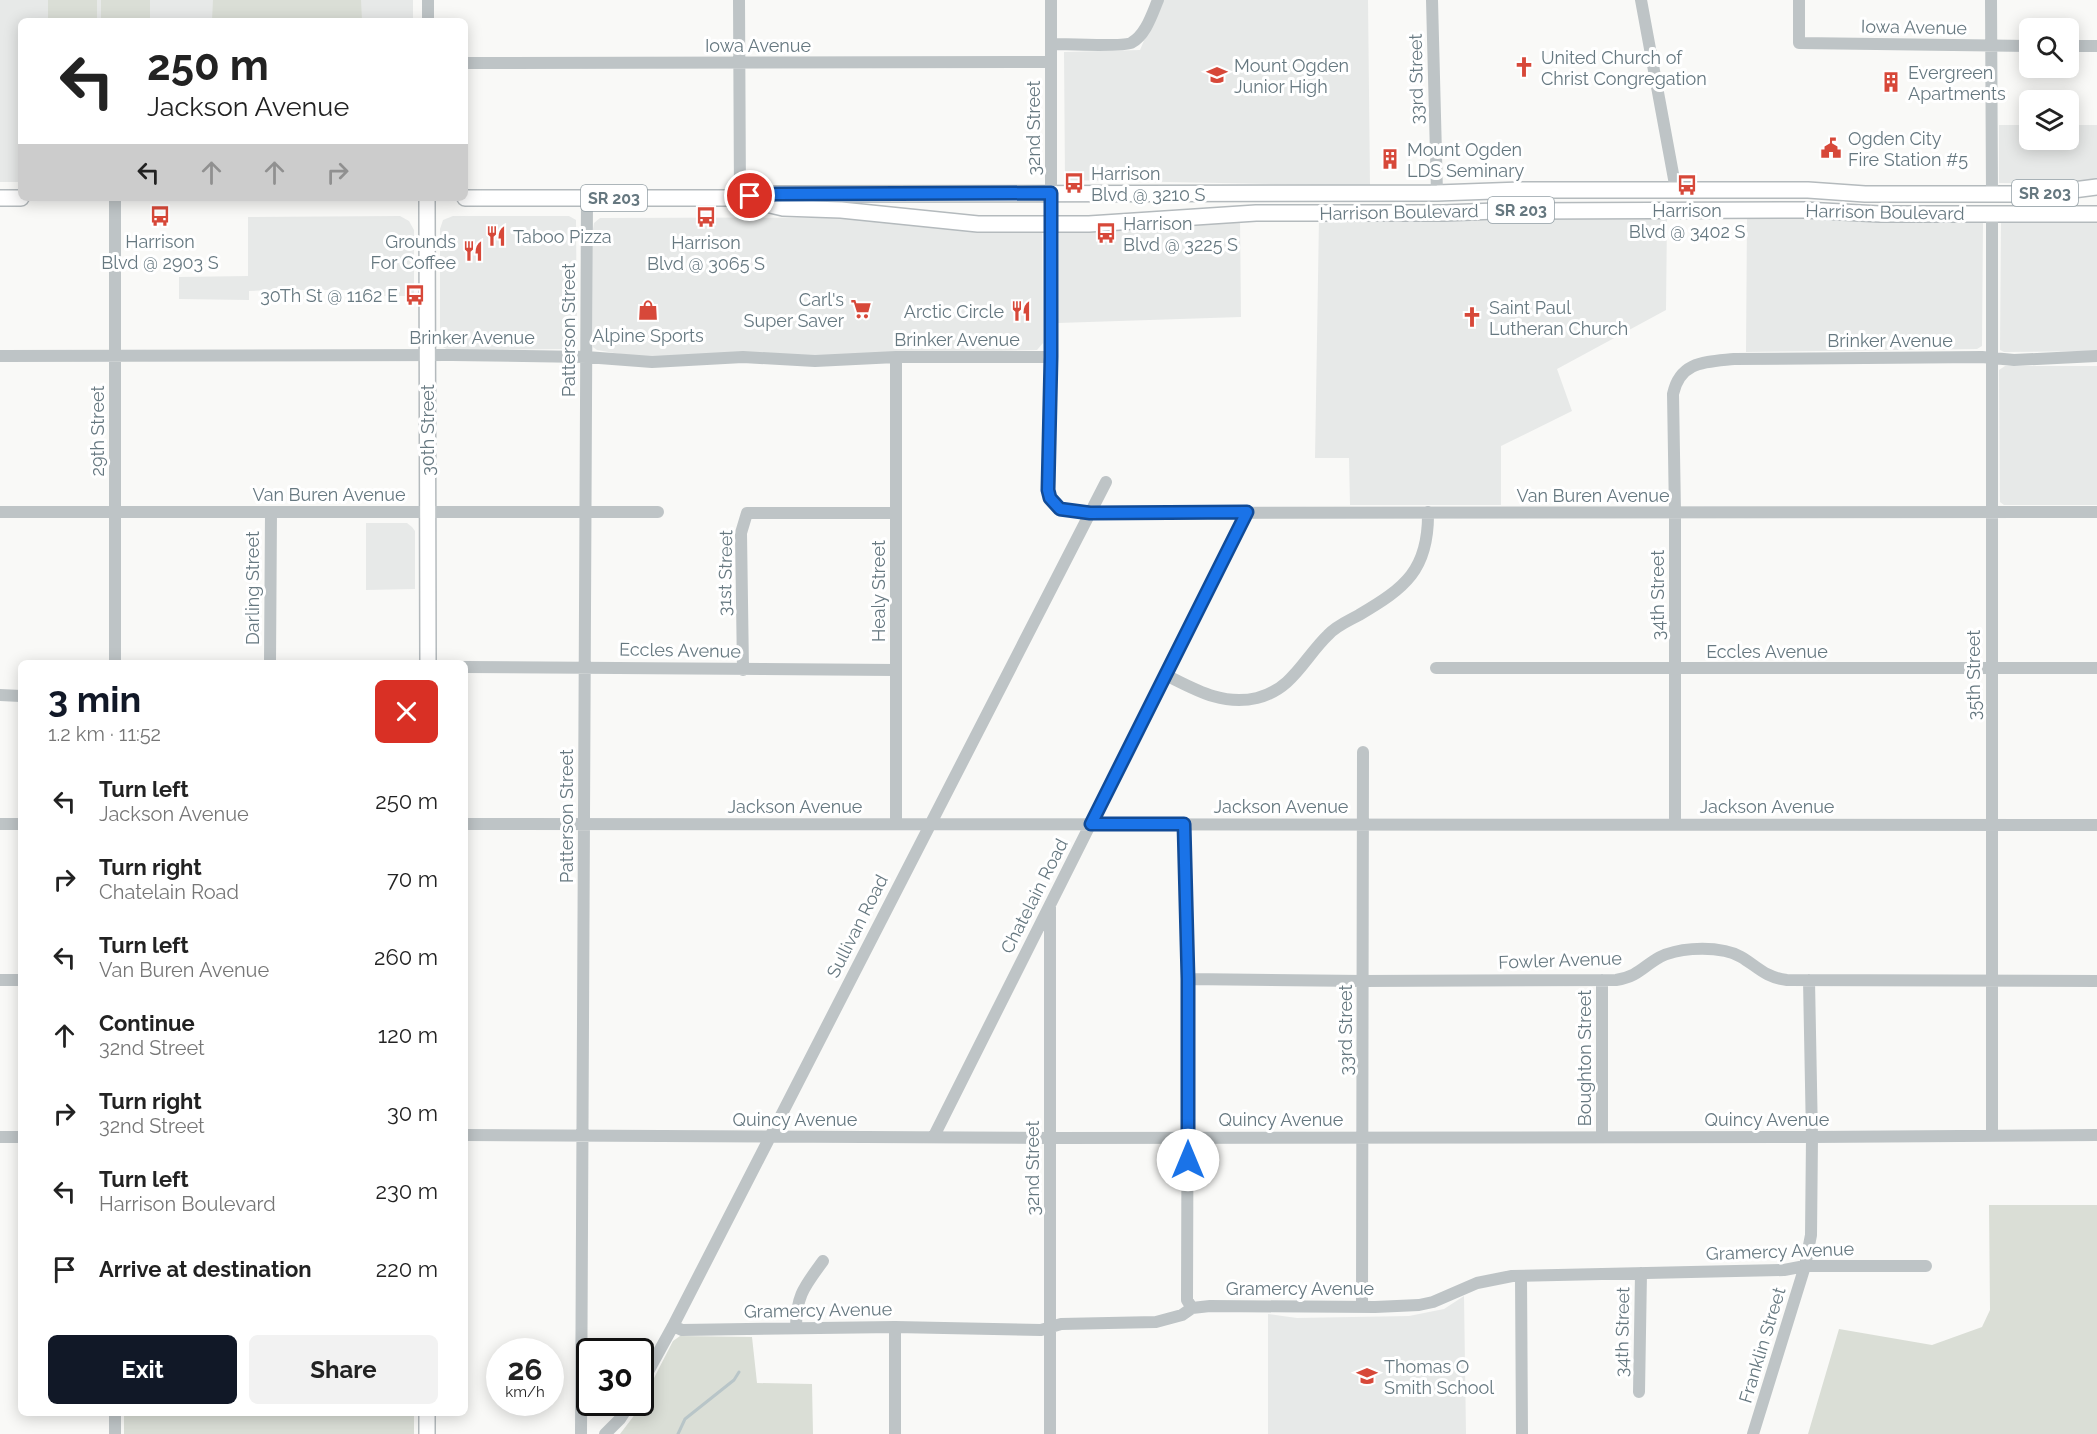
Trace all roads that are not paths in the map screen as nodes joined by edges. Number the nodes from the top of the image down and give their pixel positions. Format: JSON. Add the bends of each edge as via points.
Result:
{"nodes":[{"id":1,"x":428,"y":0,"type":"edge"},
{"id":2,"x":739,"y":0,"type":"edge"},
{"id":3,"x":1051,"y":0,"type":"edge"},
{"id":4,"x":1158,"y":0,"type":"edge"},
{"id":5,"x":1432,"y":0,"type":"edge"},
{"id":6,"x":1641,"y":0,"type":"edge"},
{"id":7,"x":1798,"y":0,"type":"edge"},
{"id":8,"x":1991,"y":0,"type":"edge"},
{"id":9,"x":428,"y":18,"type":"edge"},
{"id":10,"x":1051,"y":44,"type":"junction"},
{"id":11,"x":1992,"y":46,"type":"junction"},
{"id":12,"x":2019,"y":46,"type":"edge"},
{"id":13,"x":2079,"y":46,"type":"edge"},
{"id":14,"x":2097,"y":46,"type":"edge"},
{"id":15,"x":1051,"y":62,"type":"junction"},
{"id":16,"x":468,"y":63,"type":"edge"},
{"id":17,"x":739,"y":63,"type":"junction"},
{"id":18,"x":2097,"y":187,"type":"edge"},
{"id":19,"x":1676,"y":190,"type":"junction"},
{"id":20,"x":1051,"y":193,"type":"junction"},
{"id":21,"x":1437,"y":193,"type":"junction"},
{"id":22,"x":1992,"y":194,"type":"junction"},
{"id":23,"x":0,"y":198,"type":"edge"},
{"id":24,"x":18,"y":198,"type":"edge"},
{"id":25,"x":468,"y":198,"type":"edge"},
{"id":26,"x":586,"y":198,"type":"junction"},
{"id":27,"x":740,"y":198,"type":"junction"},
{"id":28,"x":115,"y":201,"type":"edge"},
{"id":29,"x":427,"y":201,"type":"edge"},
{"id":30,"x":1992,"y":214,"type":"junction"},
{"id":31,"x":2097,"y":214,"type":"edge"},
{"id":32,"x":1051,"y":224,"type":"junction"},
{"id":33,"x":427,"y":355,"type":"junction"},
{"id":34,"x":0,"y":356,"type":"edge"},
{"id":35,"x":115,"y":356,"type":"junction"},
{"id":36,"x":2097,"y":356,"type":"edge"},
{"id":37,"x":586,"y":357,"type":"junction"},
{"id":38,"x":896,"y":357,"type":"junction"},
{"id":39,"x":1051,"y":357,"type":"junction"},
{"id":40,"x":1992,"y":359,"type":"junction"},
{"id":41,"x":1686,"y":370,"type":"joint"},
{"id":42,"x":1106,"y":482,"type":"dead end"},
{"id":43,"x":0,"y":512,"type":"edge"},
{"id":44,"x":271,"y":512,"type":"junction"},
{"id":45,"x":428,"y":512,"type":"junction"},
{"id":46,"x":585,"y":512,"type":"junction"},
{"id":47,"x":658,"y":512,"type":"dead end"},
{"id":48,"x":1247,"y":512,"type":"junction"},
{"id":49,"x":1428,"y":512,"type":"junction"},
{"id":50,"x":2097,"y":512,"type":"edge"},
{"id":51,"x":115,"y":513,"type":"junction"},
{"id":52,"x":896,"y":513,"type":"junction"},
{"id":53,"x":1090,"y":513,"type":"junction"},
{"id":54,"x":1675,"y":513,"type":"junction"},
{"id":55,"x":1991,"y":513,"type":"junction"},
{"id":56,"x":115,"y":660,"type":"edge"},
{"id":57,"x":270,"y":660,"type":"edge"},
{"id":58,"x":428,"y":660,"type":"edge"},
{"id":59,"x":584,"y":666,"type":"junction"},
{"id":60,"x":468,"y":667,"type":"edge"},
{"id":61,"x":1436,"y":668,"type":"dead end"},
{"id":62,"x":1991,"y":668,"type":"junction"},
{"id":63,"x":2097,"y":668,"type":"edge"},
{"id":64,"x":1675,"y":669,"type":"junction"},
{"id":65,"x":743,"y":670,"type":"junction"},
{"id":66,"x":895,"y":670,"type":"junction"},
{"id":67,"x":1166,"y":675,"type":"junction"},
{"id":68,"x":0,"y":696,"type":"edge"},
{"id":69,"x":18,"y":696,"type":"edge"},
{"id":70,"x":1363,"y":752,"type":"dead end"},
{"id":71,"x":0,"y":824,"type":"edge"},
{"id":72,"x":18,"y":824,"type":"edge"},
{"id":73,"x":468,"y":824,"type":"edge"},
{"id":74,"x":584,"y":824,"type":"junction"},
{"id":75,"x":896,"y":824,"type":"junction"},
{"id":76,"x":929,"y":824,"type":"junction"},
{"id":77,"x":1091,"y":824,"type":"junction"},
{"id":78,"x":1184,"y":824,"type":"junction"},
{"id":79,"x":1363,"y":824,"type":"junction"},
{"id":80,"x":1675,"y":824,"type":"junction"},
{"id":81,"x":1991,"y":825,"type":"junction"},
{"id":82,"x":2097,"y":825,"type":"edge"},
{"id":83,"x":1050,"y":903,"type":"junction"},
{"id":84,"x":1188,"y":979,"type":"junction"},
{"id":85,"x":0,"y":980,"type":"edge"},
{"id":86,"x":18,"y":980,"type":"edge"},
{"id":87,"x":1602,"y":980,"type":"junction"},
{"id":88,"x":1809,"y":980,"type":"junction"},
{"id":89,"x":1991,"y":980,"type":"junction"},
{"id":90,"x":1363,"y":981,"type":"junction"},
{"id":91,"x":2097,"y":981,"type":"edge"},
{"id":92,"x":468,"y":1135,"type":"edge"},
{"id":93,"x":1992,"y":1135,"type":"junction"},
{"id":94,"x":2097,"y":1135,"type":"edge"},
{"id":95,"x":582,"y":1136,"type":"junction"},
{"id":96,"x":934,"y":1136,"type":"junction"},
{"id":97,"x":0,"y":1137,"type":"edge"},
{"id":98,"x":18,"y":1137,"type":"edge"},
{"id":99,"x":770,"y":1137,"type":"junction"},
{"id":100,"x":1188,"y":1137,"type":"junction"},
{"id":101,"x":1363,"y":1137,"type":"junction"},
{"id":102,"x":1602,"y":1137,"type":"junction"},
{"id":103,"x":1812,"y":1137,"type":"junction"},
{"id":104,"x":1050,"y":1138,"type":"junction"},
{"id":105,"x":823,"y":1261,"type":"dead end"},
{"id":106,"x":1805,"y":1266,"type":"junction"},
{"id":107,"x":1926,"y":1266,"type":"dead end"},
{"id":108,"x":1641,"y":1273,"type":"junction"},
{"id":109,"x":1521,"y":1276,"type":"junction"},
{"id":110,"x":1362,"y":1307,"type":"junction"},
{"id":111,"x":1192,"y":1308,"type":"junction"},
{"id":112,"x":673,"y":1326,"type":"junction"},
{"id":113,"x":895,"y":1327,"type":"junction"},
{"id":114,"x":1050,"y":1327,"type":"junction"},
{"id":115,"x":796,"y":1328,"type":"junction"},
{"id":116,"x":654,"y":1361,"type":"edge"},
{"id":117,"x":1639,"y":1392,"type":"dead end"},
{"id":118,"x":115,"y":1416,"type":"edge"},
{"id":119,"x":428,"y":1416,"type":"edge"},
{"id":120,"x":622,"y":1416,"type":"edge"},
{"id":121,"x":607,"y":1433,"type":"edge"},
{"id":122,"x":115,"y":1434,"type":"edge"},
{"id":123,"x":427,"y":1434,"type":"edge"},
{"id":124,"x":581,"y":1434,"type":"edge"},
{"id":125,"x":895,"y":1434,"type":"edge"},
{"id":126,"x":1050,"y":1434,"type":"edge"},
{"id":127,"x":1522,"y":1434,"type":"edge"},
{"id":128,"x":1753,"y":1434,"type":"edge"}],
"edges":[{"from":1,"to":9,"type":"street"},
{"from":2,"to":17,"type":"street"},
{"from":3,"to":10,"type":"street","name":"32nd Street"},
{"from":4,"to":10,"type":"street","via":[[1140,36],[1129,44]]},
{"from":5,"to":21,"type":"street","name":"33rd Street"},
{"from":6,"to":19,"type":"street"},
{"from":7,"to":11,"type":"street","name":"Iowa Avenue","via":[[1798,43]]},
{"from":8,"to":11,"type":"street"},
{"from":10,"to":15,"type":"street","name":"32nd Street"},
{"from":11,"to":12,"type":"street","name":"Iowa Avenue"},
{"from":11,"to":22,"type":"street"},
{"from":13,"to":14,"type":"street"},
{"from":15,"to":17,"type":"street","name":"Iowa Avenue"},
{"from":15,"to":20,"type":"street","name":"32nd Street"},
{"from":16,"to":17,"type":"street","name":"Iowa Avenue"},
{"from":17,"to":27,"type":"street"},
{"from":18,"to":22,"type":"main road","name":"Harrison Boulevard","number":"SR 203"},
{"from":19,"to":21,"type":"main road","name":"Harrison Boulevard","number":"SR 203"},
{"from":19,"to":22,"type":"main road","name":"Harrison Boulevard","number":"SR 203"},
{"from":20,"to":21,"type":"main road","name":"Harrison Boulevard","number":"SR 203"},
{"from":20,"to":27,"type":"main road","name":"Harrison Boulevard","number":"SR 203","via":[[776,194]]},
{"from":20,"to":32,"type":"street","name":"32nd Street"},
{"from":23,"to":24,"type":"main road"},
{"from":25,"to":26,"type":"main road","name":"Harrison Boulevard","number":"SR 203"},
{"from":26,"to":27,"type":"main road","name":"Harrison Boulevard","number":"SR 203"},
{"from":26,"to":37,"type":"street","name":"Patterson Street"},
{"from":27,"to":32,"type":"main road","name":"Harrison Boulevard","number":"SR 203","via":[[783,208],[841,210],[963,224]]},
{"from":28,"to":35,"type":"street","name":"29th Street"},
{"from":29,"to":33,"type":"main road","name":"30th Street"},
{"from":30,"to":31,"type":"main road","name":"Harrison Boulevard","number":"SR 203"},
{"from":30,"to":32,"type":"main road","name":"Harrison Boulevard","number":"SR 203","via":[[1804,210],[1256,213]]},
{"from":30,"to":40,"type":"street","name":"35th Street"},
{"from":32,"to":39,"type":"street","name":"32nd Street"},
{"from":33,"to":35,"type":"street","name":"Brinker Avenue"},
{"from":33,"to":37,"type":"street","name":"Brinker Avenue"},
{"from":33,"to":45,"type":"main road","name":"30th Street"},
{"from":34,"to":35,"type":"street","name":"Brinker Avenue"},
{"from":35,"to":51,"type":"street","name":"29th Street"},
{"from":36,"to":40,"type":"street","name":"Brinker Avenue"},
{"from":37,"to":38,"type":"street","name":"Brinker Avenue","via":[[652,363],[743,357],[815,361]]},
{"from":37,"to":46,"type":"street","name":"Patterson Street"},
{"from":38,"to":39,"type":"street","name":"Brinker Avenue"},
{"from":38,"to":52,"type":"street","name":"Healy Street"},
{"from":39,"to":53,"type":"street","name":"32nd Street","via":[[1050,498],[1060,509]]},
{"from":40,"to":41,"type":"street","name":"Brinker Avenue","via":[[1734,359]]},
{"from":40,"to":55,"type":"street","name":"35th Street"},
{"from":41,"to":54,"type":"street","name":"34th Street","via":[[1673,394]]},
{"from":42,"to":53,"type":"street","name":"Sullivan Road"},
{"from":43,"to":51,"type":"street","name":"Van Buren Avenue"},
{"from":44,"to":45,"type":"street","name":"Van Buren Avenue"},
{"from":44,"to":51,"type":"street","name":"Van Buren Avenue"},
{"from":44,"to":57,"type":"street","name":"Darling Street"},
{"from":45,"to":46,"type":"street","name":"Van Buren Avenue"},
{"from":45,"to":58,"type":"main road","name":"30th Street"},
{"from":46,"to":47,"type":"street","name":"Van Buren Avenue"},
{"from":46,"to":59,"type":"street","name":"Patterson Street"},
{"from":48,"to":49,"type":"street","name":"Van Buren Avenue"},
{"from":48,"to":53,"type":"street","name":"Van Buren Avenue"},
{"from":48,"to":67,"type":"street","name":"Chatelain Road"},
{"from":49,"to":54,"type":"street","name":"Van Buren Avenue"},
{"from":49,"to":67,"type":"street","via":[[1424,549],[1409,579],[1387,598],[1330,632],[1298,672],[1275,691],[1246,700],[1226,700]]},
{"from":50,"to":55,"type":"street","name":"Van Buren Avenue"},
{"from":51,"to":56,"type":"street","name":"29th Street"},
{"from":52,"to":65,"type":"street","name":"31st Street","via":[[747,513],[741,533]]},
{"from":52,"to":66,"type":"street","name":"Healy Street"},
{"from":53,"to":76,"type":"street","name":"Sullivan Road"},
{"from":54,"to":55,"type":"street","name":"Van Buren Avenue"},
{"from":54,"to":64,"type":"street","name":"34th Street"},
{"from":55,"to":62,"type":"street","name":"35th Street"},
{"from":59,"to":60,"type":"street","name":"Eccles Avenue"},
{"from":59,"to":65,"type":"street","name":"Eccles Avenue"},
{"from":59,"to":74,"type":"street","name":"Patterson Street"},
{"from":61,"to":64,"type":"street","name":"Eccles Avenue"},
{"from":62,"to":63,"type":"street","name":"Eccles Avenue"},
{"from":62,"to":64,"type":"street","name":"Eccles Avenue"},
{"from":62,"to":81,"type":"street","name":"35th Street"},
{"from":64,"to":80,"type":"street","name":"34th Street"},
{"from":65,"to":66,"type":"street","name":"Eccles Avenue"},
{"from":66,"to":75,"type":"street","name":"Healy Street"},
{"from":67,"to":77,"type":"street","name":"Chatelain Road"},
{"from":68,"to":69,"type":"street"},
{"from":70,"to":79,"type":"street","name":"33rd Street"},
{"from":71,"to":72,"type":"street"},
{"from":73,"to":74,"type":"street","name":"Jackson Avenue"},
{"from":74,"to":75,"type":"street","name":"Jackson Avenue"},
{"from":74,"to":95,"type":"street","name":"Patterson Street"},
{"from":75,"to":76,"type":"street","name":"Jackson Avenue"},
{"from":76,"to":77,"type":"street","name":"Jackson Avenue"},
{"from":76,"to":99,"type":"street","name":"Sullivan Road"},
{"from":77,"to":78,"type":"street","name":"Jackson Avenue"},
{"from":77,"to":83,"type":"street","name":"Chatelain Road"},
{"from":78,"to":79,"type":"street","name":"Jackson Avenue"},
{"from":78,"to":84,"type":"street"},
{"from":79,"to":80,"type":"street","name":"Jackson Avenue"},
{"from":79,"to":90,"type":"street","name":"33rd Street"},
{"from":80,"to":81,"type":"street","name":"Jackson Avenue"},
{"from":81,"to":82,"type":"street","name":"Jackson Avenue"},
{"from":81,"to":89,"type":"street","name":"35th Street"},
{"from":83,"to":96,"type":"street","name":"Chatelain Road"},
{"from":83,"to":104,"type":"street","name":"32nd Street"},
{"from":84,"to":90,"type":"street","name":"Fowler Avenue"},
{"from":84,"to":100,"type":"street"},
{"from":85,"to":86,"type":"street"},
{"from":87,"to":88,"type":"street","name":"Fowler Avenue","via":[[1633,976],[1676,951],[1714,950],[1741,957],[1769,977]]},
{"from":87,"to":90,"type":"street","name":"Fowler Avenue"},
{"from":87,"to":102,"type":"street","name":"Boughton Street"},
{"from":88,"to":89,"type":"street","name":"Fowler Avenue"},
{"from":88,"to":103,"type":"street","name":"Franklin Street"},
{"from":89,"to":91,"type":"street","name":"Fowler Avenue"},
{"from":89,"to":93,"type":"street","name":"35th Street"},
{"from":90,"to":101,"type":"street","name":"33rd Street"},
{"from":92,"to":95,"type":"street","name":"Quincy Avenue"},
{"from":93,"to":94,"type":"street","name":"Quincy Avenue"},
{"from":93,"to":103,"type":"street","name":"Quincy Avenue"},
{"from":95,"to":99,"type":"street","name":"Quincy Avenue"},
{"from":95,"to":124,"type":"street","name":"Patterson Street"},
{"from":96,"to":99,"type":"street","name":"Quincy Avenue"},
{"from":96,"to":104,"type":"street","name":"Quincy Avenue"},
{"from":97,"to":98,"type":"street"},
{"from":99,"to":112,"type":"street","name":"Sullivan Road"},
{"from":100,"to":101,"type":"street","name":"Quincy Avenue"},
{"from":100,"to":104,"type":"street","name":"Quincy Avenue"},
{"from":100,"to":111,"type":"street","via":[[1187,1300]]},
{"from":101,"to":102,"type":"street","name":"Quincy Avenue"},
{"from":101,"to":110,"type":"street","name":"33rd Street"},
{"from":102,"to":103,"type":"street","name":"Quincy Avenue"},
{"from":103,"to":106,"type":"street","name":"Franklin Street","via":[[1811,1235]]},
{"from":104,"to":114,"type":"street","name":"32nd Street"},
{"from":105,"to":115,"type":"street","via":[[800,1293]]},
{"from":106,"to":107,"type":"street","name":"Gramercy Avenue"},
{"from":106,"to":108,"type":"street","name":"Gramercy Avenue","via":[[1784,1270]]},
{"from":106,"to":128,"type":"street","name":"Franklin Street"},
{"from":108,"to":109,"type":"street","name":"Gramercy Avenue"},
{"from":108,"to":117,"type":"street","name":"34th Street"},
{"from":109,"to":110,"type":"street","name":"Gramercy Avenue","via":[[1477,1283],[1419,1305]]},
{"from":109,"to":127,"type":"street"},
{"from":110,"to":111,"type":"street","name":"Gramercy Avenue"},
{"from":111,"to":114,"type":"street","name":"Gramercy Avenue","via":[[1182,1316],[1156,1322]]},
{"from":112,"to":115,"type":"street","name":"Gramercy Avenue","via":[[682,1330]]},
{"from":112,"to":116,"type":"street","name":"Sullivan Road"},
{"from":113,"to":114,"type":"street","name":"Gramercy Avenue"},
{"from":113,"to":115,"type":"street","name":"Gramercy Avenue"},
{"from":113,"to":125,"type":"street"},
{"from":114,"to":126,"type":"street","name":"32nd Street"},
{"from":118,"to":122,"type":"street"},
{"from":119,"to":123,"type":"main road"},
{"from":120,"to":121,"type":"street"}]}
